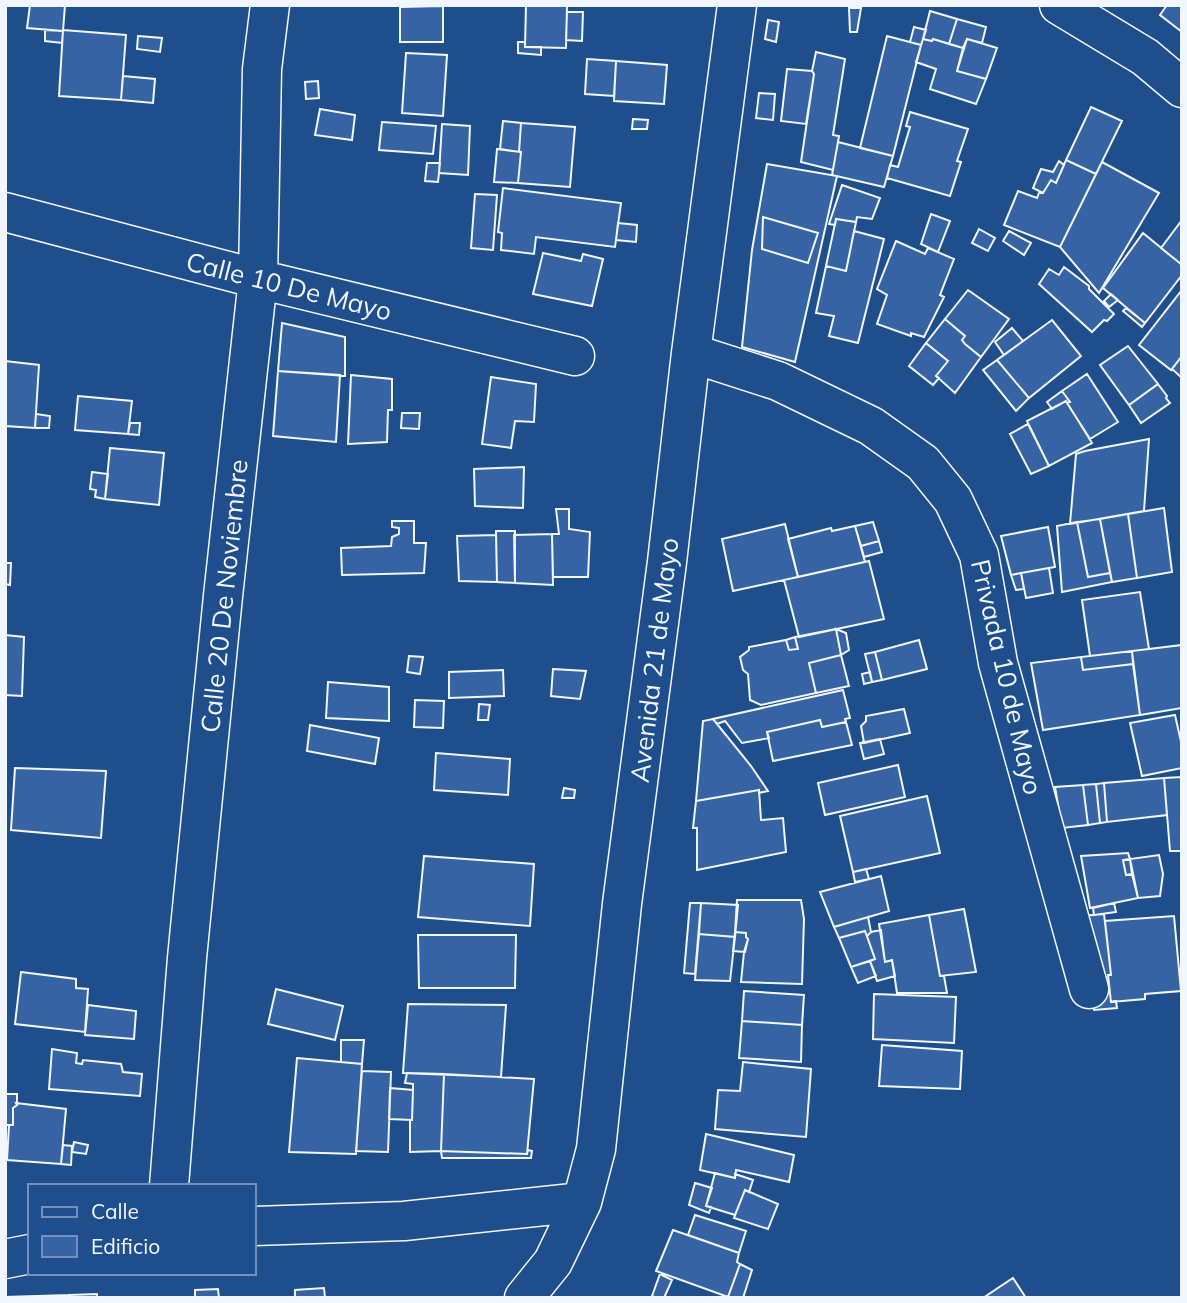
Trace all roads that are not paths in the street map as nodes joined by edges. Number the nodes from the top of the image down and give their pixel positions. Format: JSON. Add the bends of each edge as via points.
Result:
{"nodes":[{"id":1,"x":270,"y":5,"type":"edge"},
{"id":2,"x":737,"y":5,"type":"edge"},
{"id":3,"x":1059,"y":5,"type":"edge"},
{"id":4,"x":1182,"y":88,"type":"edge"},
{"id":5,"x":5,"y":212,"type":"edge"},
{"id":6,"x":258,"y":279,"type":"junction"},
{"id":7,"x":691,"y":353,"type":"junction"},
{"id":8,"x":575,"y":356,"type":"dead end"},
{"id":9,"x":1089,"y":989,"type":"dead end"},
{"id":10,"x":169,"y":1184,"type":"edge"},
{"id":11,"x":582,"y":1202,"type":"junction"},
{"id":12,"x":256,"y":1226,"type":"edge"},
{"id":13,"x":28,"y":1254,"type":"edge"},
{"id":14,"x":5,"y":1259,"type":"edge"},
{"id":15,"x":524,"y":1298,"type":"edge"}],
"edges":[{"from":1,"to":6,"type":"street","name":"Calle 20 De Noviembre","via":[[262,69]]},
{"from":2,"to":7,"type":"street","name":"Avenida 21 de Mayo"},
{"from":3,"to":4,"type":"street","via":[[1145,57]]},
{"from":5,"to":6,"type":"street","name":"Calle 10 De Mayo"},
{"from":6,"to":8,"type":"street","name":"Calle 10 De Mayo"},
{"from":6,"to":10,"type":"street","name":"Calle 20 De Noviembre","via":[[221,610]]},
{"from":7,"to":9,"type":"street","name":"Privada 10 de Mayo","via":[[778,381],[871,426],[923,463],[953,500],[979,555],[998,663]]},
{"from":7,"to":11,"type":"street","name":"Avenida 21 de Mayo","via":[[596,1149]]},
{"from":11,"to":12,"type":"street","via":[[404,1221]]},
{"from":11,"to":15,"type":"street","name":"Avenida 21 de Mayo","via":[[553,1262]]},
{"from":13,"to":14,"type":"street"}]}
